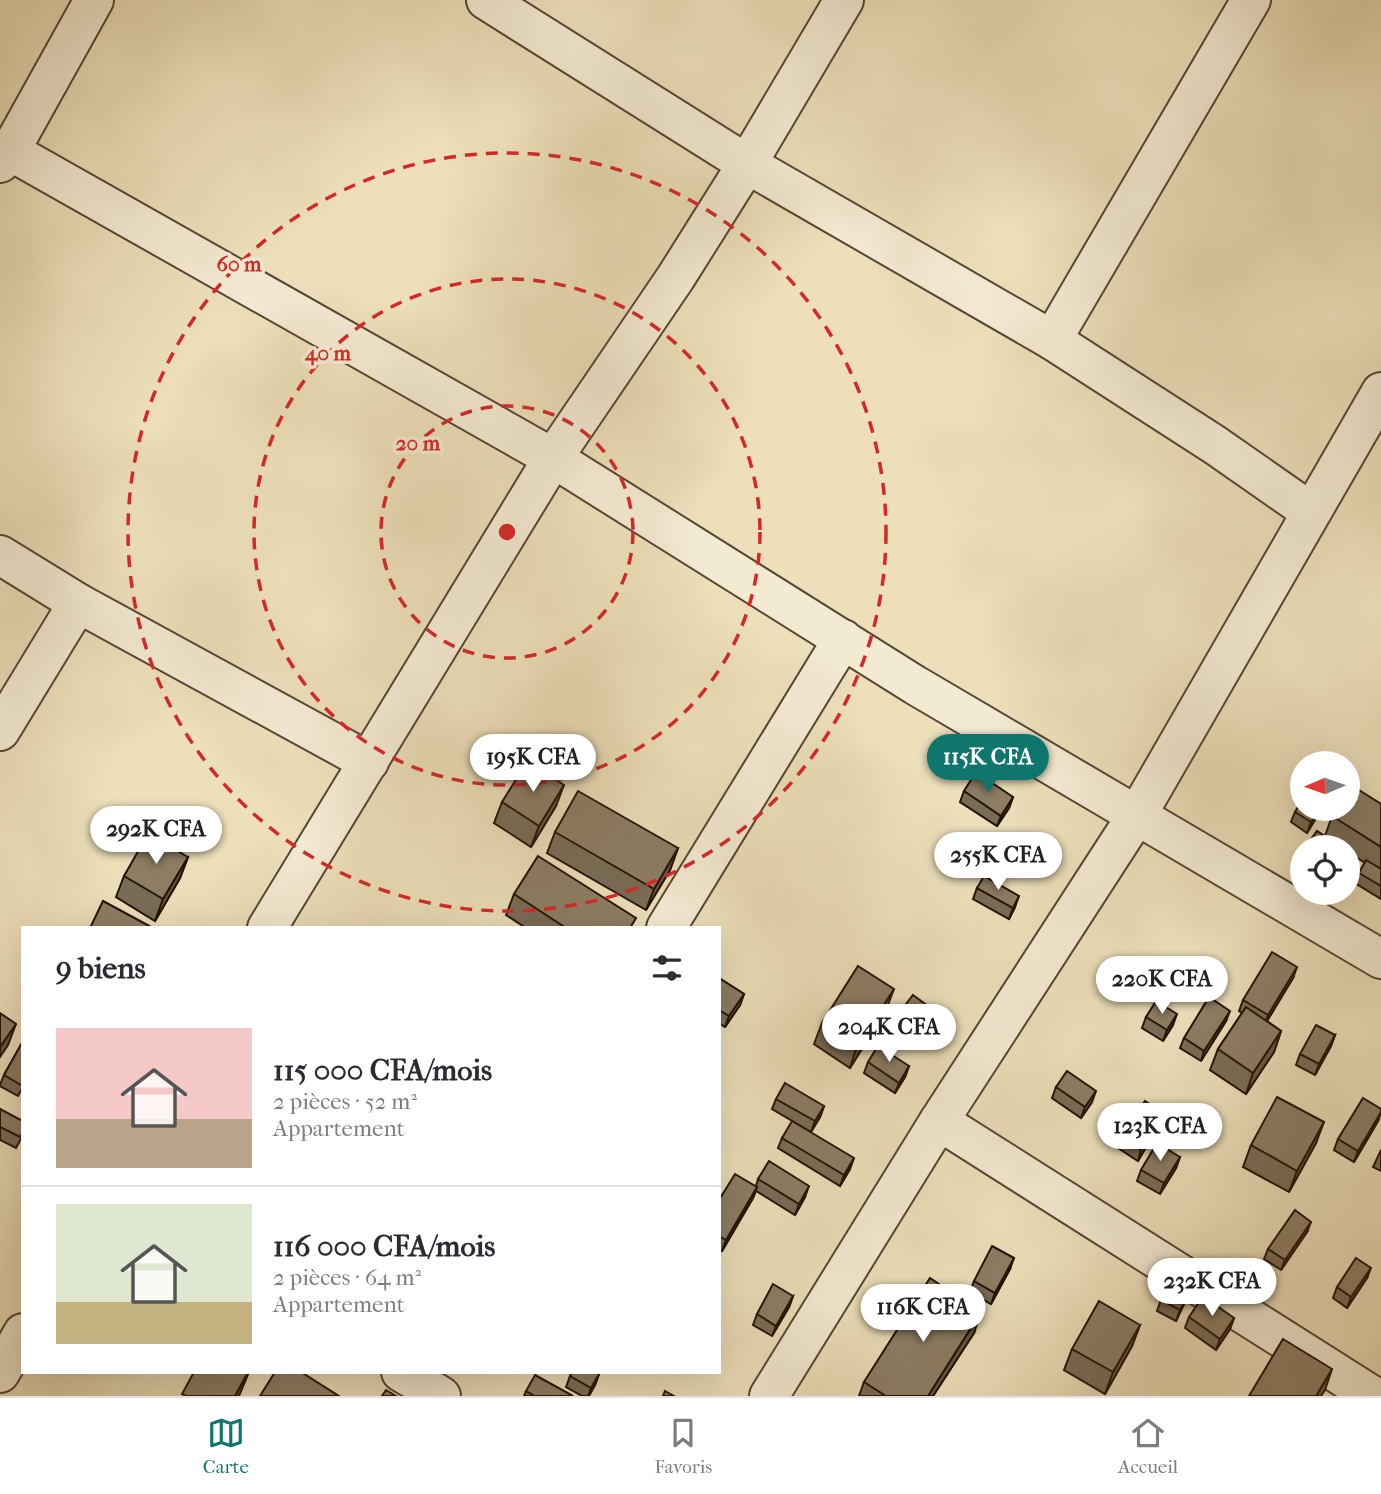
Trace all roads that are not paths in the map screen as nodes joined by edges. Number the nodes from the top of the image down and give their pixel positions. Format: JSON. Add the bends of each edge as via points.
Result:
{"nodes":[{"id":1,"x":94,"y":0,"type":"edge"},
{"id":2,"x":486,"y":0,"type":"edge"},
{"id":3,"x":844,"y":0,"type":"edge"},
{"id":4,"x":1251,"y":0,"type":"edge"},
{"id":5,"x":5,"y":157,"type":"edge"},
{"id":6,"x":747,"y":164,"type":"junction"},
{"id":7,"x":1052,"y":340,"type":"junction"},
{"id":8,"x":1381,"y":392,"type":"edge"},
{"id":9,"x":553,"y":458,"type":"junction"},
{"id":10,"x":1311,"y":512,"type":"junction"},
{"id":11,"x":0,"y":555,"type":"edge"},
{"id":12,"x":78,"y":603,"type":"junction"},
{"id":13,"x":843,"y":639,"type":"junction"},
{"id":14,"x":0,"y":731,"type":"edge"},
{"id":15,"x":369,"y":762,"type":"junction"},
{"id":16,"x":1137,"y":815,"type":"junction"},
{"id":17,"x":268,"y":926,"type":"edge"},
{"id":18,"x":667,"y":926,"type":"edge"},
{"id":19,"x":1381,"y":959,"type":"edge"},
{"id":20,"x":939,"y":1121,"type":"junction"},
{"id":21,"x":21,"y":1336,"type":"edge"},
{"id":22,"x":0,"y":1373,"type":"edge"},
{"id":23,"x":404,"y":1374,"type":"edge"},
{"id":24,"x":772,"y":1395,"type":"edge"},
{"id":25,"x":441,"y":1396,"type":"edge"},
{"id":26,"x":1373,"y":1396,"type":"edge"}],
"edges":[{"from":1,"to":5,"type":"street"},
{"from":2,"to":6,"type":"street"},
{"from":3,"to":6,"type":"street"},
{"from":4,"to":7,"type":"street"},
{"from":5,"to":9,"type":"street"},
{"from":6,"to":7,"type":"street"},
{"from":6,"to":9,"type":"street"},
{"from":7,"to":10,"type":"street"},
{"from":8,"to":10,"type":"street"},
{"from":9,"to":13,"type":"street"},
{"from":9,"to":15,"type":"street"},
{"from":10,"to":16,"type":"street"},
{"from":11,"to":12,"type":"street"},
{"from":12,"to":14,"type":"street"},
{"from":12,"to":15,"type":"street"},
{"from":13,"to":16,"type":"street"},
{"from":13,"to":18,"type":"street"},
{"from":15,"to":17,"type":"street"},
{"from":16,"to":19,"type":"street"},
{"from":16,"to":20,"type":"street"},
{"from":20,"to":24,"type":"street"},
{"from":20,"to":26,"type":"street"},
{"from":21,"to":22,"type":"street"},
{"from":23,"to":25,"type":"street"}]}
